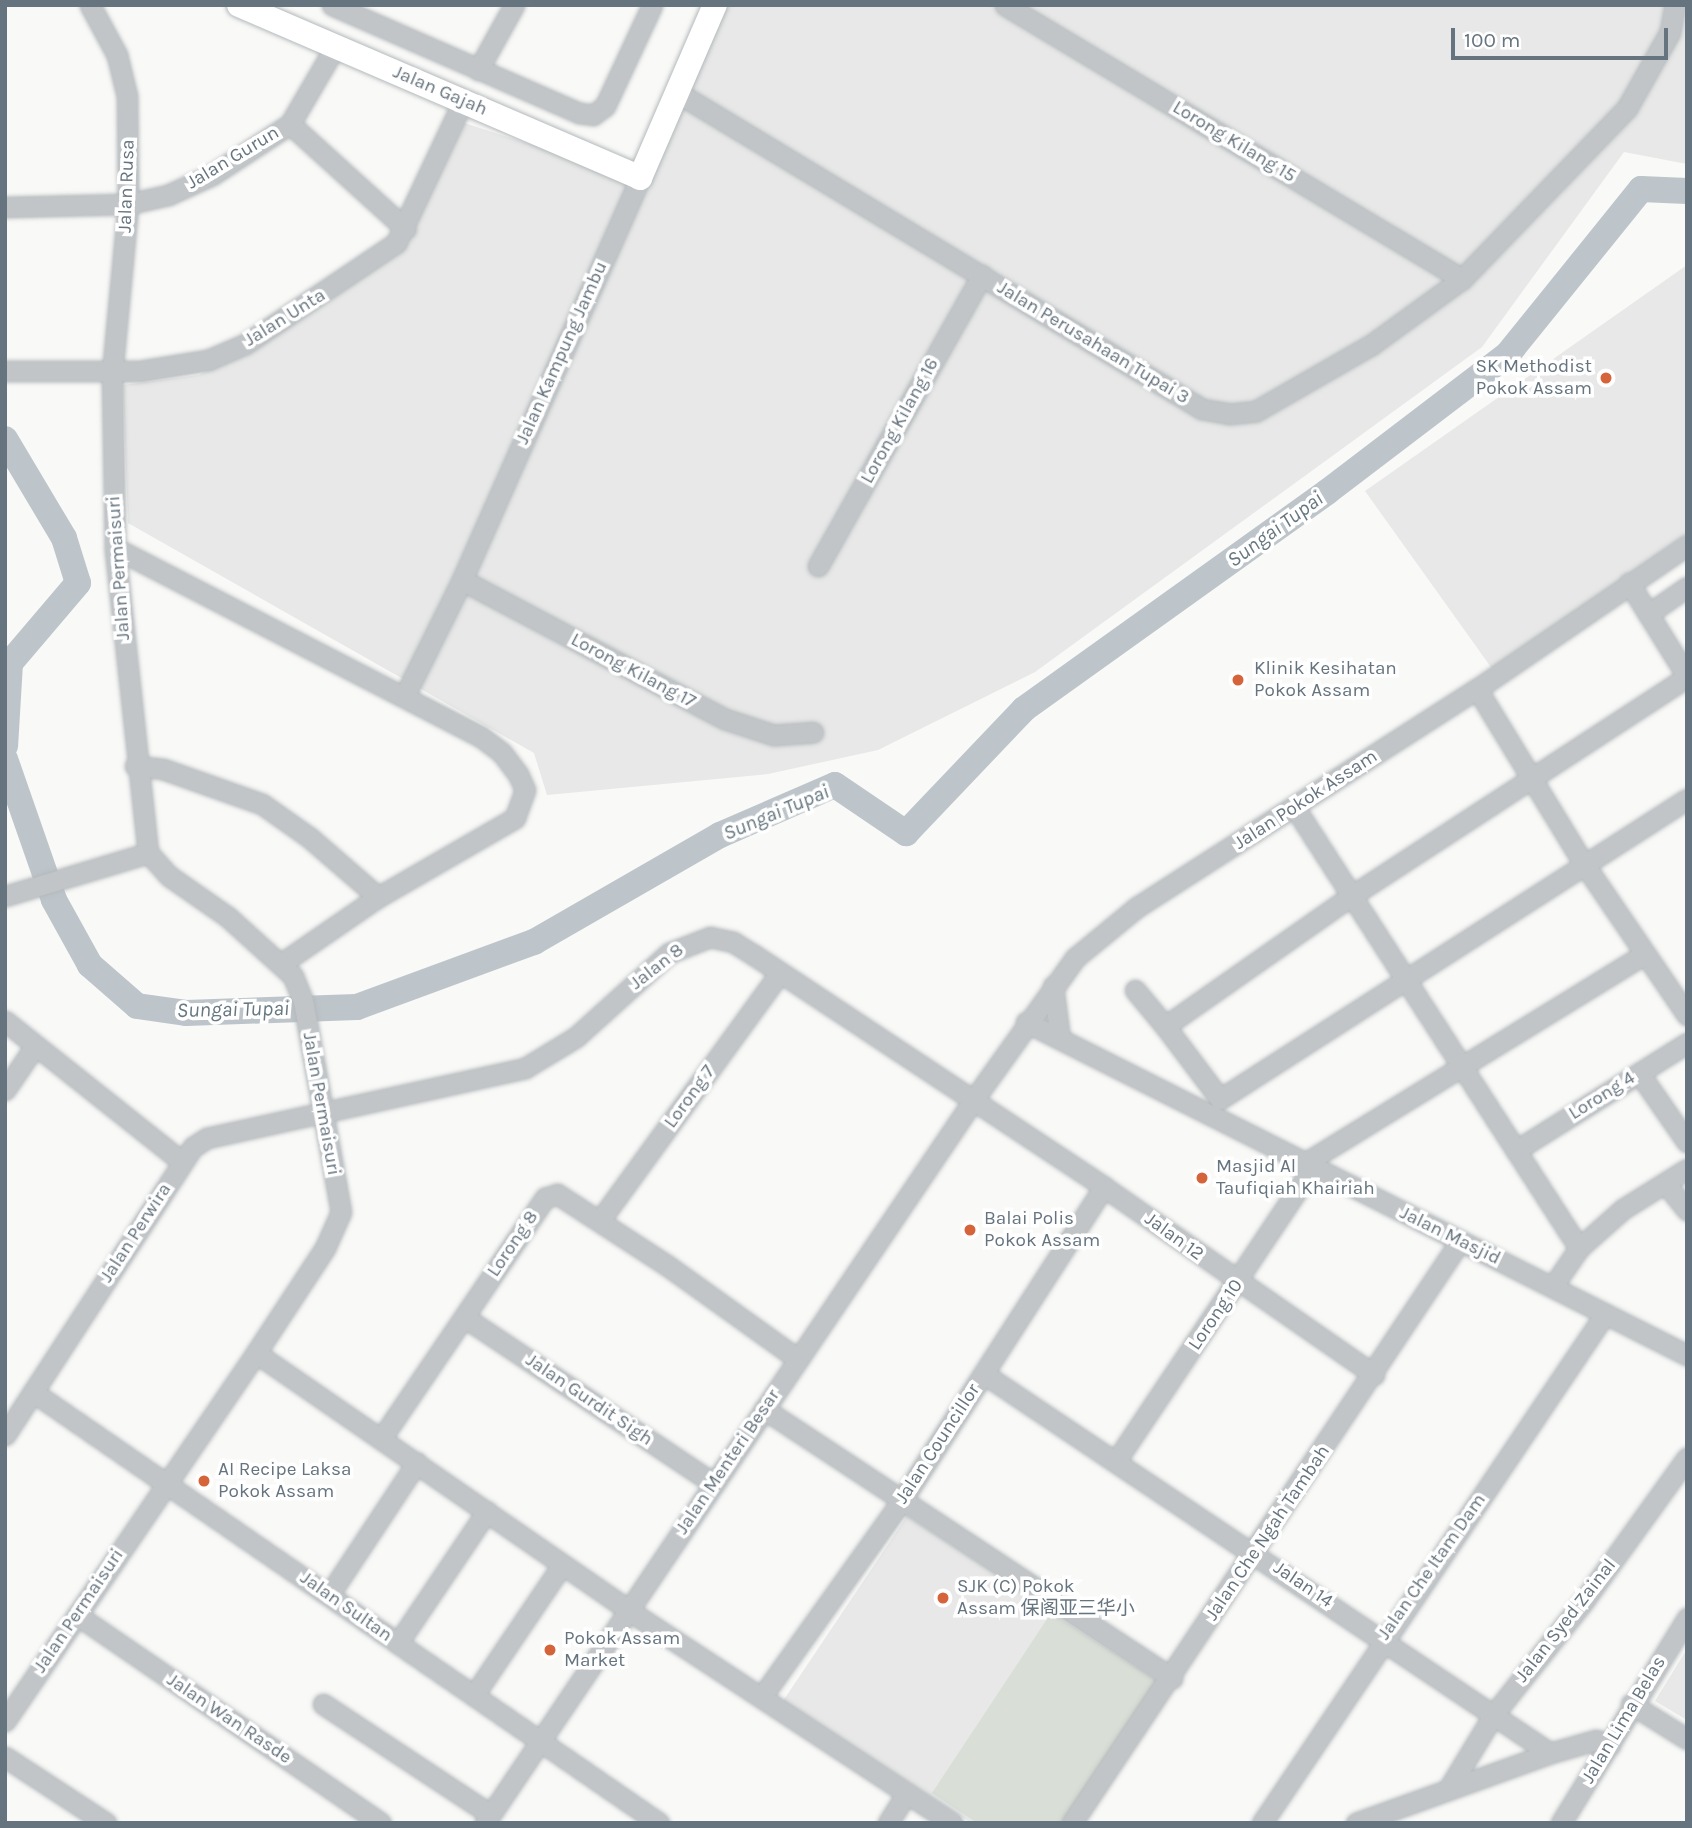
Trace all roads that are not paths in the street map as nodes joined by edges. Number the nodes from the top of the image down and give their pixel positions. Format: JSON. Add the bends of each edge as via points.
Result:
{"nodes":[{"id":1,"x":90,"y":5,"type":"edge"},
{"id":2,"x":239,"y":5,"type":"edge"},
{"id":3,"x":332,"y":5,"type":"edge"},
{"id":4,"x":514,"y":5,"type":"edge"},
{"id":5,"x":652,"y":5,"type":"edge"},
{"id":6,"x":715,"y":5,"type":"edge"},
{"id":7,"x":1005,"y":5,"type":"edge"},
{"id":8,"x":1675,"y":5,"type":"edge"},
{"id":9,"x":267,"y":10,"type":"edge"},
{"id":10,"x":335,"y":47,"type":"junction"},
{"id":11,"x":478,"y":70,"type":"junction"},
{"id":12,"x":678,"y":93,"type":"junction"},
{"id":13,"x":463,"y":101,"type":"junction"},
{"id":14,"x":290,"y":124,"type":"junction"},
{"id":15,"x":640,"y":178,"type":"junction"},
{"id":16,"x":128,"y":204,"type":"junction"},
{"id":17,"x":5,"y":207,"type":"edge"},
{"id":18,"x":406,"y":229,"type":"junction"},
{"id":19,"x":982,"y":275,"type":"junction"},
{"id":20,"x":1462,"y":279,"type":"junction"},
{"id":21,"x":5,"y":371,"type":"edge"},
{"id":22,"x":112,"y":373,"type":"junction"},
{"id":23,"x":1687,"y":545,"type":"edge"},
{"id":24,"x":115,"y":548,"type":"junction"},
{"id":25,"x":818,"y":566,"type":"dead end"},
{"id":26,"x":462,"y":580,"type":"junction"},
{"id":27,"x":1629,"y":583,"type":"junction"},
{"id":28,"x":1687,"y":587,"type":"edge"},
{"id":29,"x":1648,"y":614,"type":"junction"},
{"id":30,"x":1687,"y":677,"type":"edge"},
{"id":31,"x":1477,"y":689,"type":"junction"},
{"id":32,"x":404,"y":697,"type":"junction"},
{"id":33,"x":813,"y":732,"type":"dead end"},
{"id":34,"x":135,"y":766,"type":"junction"},
{"id":35,"x":1533,"y":777,"type":"junction"},
{"id":36,"x":1687,"y":799,"type":"edge"},
{"id":37,"x":1295,"y":808,"type":"junction"},
{"id":38,"x":148,"y":853,"type":"junction"},
{"id":39,"x":1584,"y":864,"type":"junction"},
{"id":40,"x":1351,"y":896,"type":"junction"},
{"id":41,"x":5,"y":897,"type":"edge"},
{"id":42,"x":378,"y":897,"type":"junction"},
{"id":43,"x":1645,"y":954,"type":"junction"},
{"id":44,"x":282,"y":963,"type":"junction"},
{"id":45,"x":779,"y":974,"type":"junction"},
{"id":46,"x":1408,"y":978,"type":"junction"},
{"id":47,"x":1053,"y":986,"type":"junction"},
{"id":48,"x":1135,"y":990,"type":"dead end"},
{"id":49,"x":1687,"y":1015,"type":"edge"},
{"id":50,"x":5,"y":1021,"type":"edge"},
{"id":51,"x":1026,"y":1023,"type":"junction"},
{"id":52,"x":1165,"y":1026,"type":"junction"},
{"id":53,"x":1060,"y":1040,"type":"junction"},
{"id":54,"x":1687,"y":1043,"type":"edge"},
{"id":55,"x":35,"y":1046,"type":"junction"},
{"id":56,"x":1463,"y":1064,"type":"junction"},
{"id":57,"x":1639,"y":1073,"type":"junction"},
{"id":58,"x":5,"y":1090,"type":"edge"},
{"id":59,"x":972,"y":1102,"type":"junction"},
{"id":60,"x":324,"y":1112,"type":"junction"},
{"id":61,"x":1687,"y":1142,"type":"edge"},
{"id":62,"x":1518,"y":1149,"type":"junction"},
{"id":63,"x":182,"y":1162,"type":"junction"},
{"id":64,"x":1309,"y":1165,"type":"junction"},
{"id":65,"x":1687,"y":1169,"type":"edge"},
{"id":66,"x":1665,"y":1183,"type":"junction"},
{"id":67,"x":1104,"y":1187,"type":"junction"},
{"id":68,"x":1687,"y":1210,"type":"edge"},
{"id":69,"x":601,"y":1219,"type":"junction"},
{"id":70,"x":1460,"y":1241,"type":"junction"},
{"id":71,"x":1579,"y":1248,"type":"junction"},
{"id":72,"x":1238,"y":1284,"type":"junction"},
{"id":73,"x":1553,"y":1286,"type":"junction"},
{"id":74,"x":1605,"y":1314,"type":"junction"},
{"id":75,"x":464,"y":1317,"type":"junction"},
{"id":76,"x":256,"y":1353,"type":"junction"},
{"id":77,"x":1687,"y":1355,"type":"edge"},
{"id":78,"x":798,"y":1359,"type":"junction"},
{"id":79,"x":984,"y":1374,"type":"junction"},
{"id":80,"x":1374,"y":1375,"type":"junction"},
{"id":81,"x":33,"y":1392,"type":"junction"},
{"id":82,"x":764,"y":1409,"type":"junction"},
{"id":83,"x":5,"y":1435,"type":"edge"},
{"id":84,"x":381,"y":1439,"type":"junction"},
{"id":85,"x":1687,"y":1458,"type":"edge"},
{"id":86,"x":1116,"y":1461,"type":"junction"},
{"id":87,"x":417,"y":1462,"type":"junction"},
{"id":88,"x":166,"y":1483,"type":"junction"},
{"id":89,"x":714,"y":1484,"type":"junction"},
{"id":90,"x":902,"y":1500,"type":"junction"},
{"id":91,"x":487,"y":1511,"type":"junction"},
{"id":92,"x":1254,"y":1552,"type":"junction"},
{"id":93,"x":562,"y":1564,"type":"junction"},
{"id":94,"x":329,"y":1595,"type":"junction"},
{"id":95,"x":628,"y":1610,"type":"junction"},
{"id":96,"x":77,"y":1615,"type":"junction"},
{"id":97,"x":1687,"y":1618,"type":"edge"},
{"id":98,"x":1382,"y":1639,"type":"junction"},
{"id":99,"x":398,"y":1643,"type":"junction"},
{"id":100,"x":1172,"y":1678,"type":"junction"},
{"id":101,"x":474,"y":1695,"type":"junction"},
{"id":102,"x":763,"y":1695,"type":"junction"},
{"id":103,"x":323,"y":1704,"type":"dead end"},
{"id":104,"x":1631,"y":1704,"type":"junction"},
{"id":105,"x":1494,"y":1714,"type":"junction"},
{"id":106,"x":5,"y":1721,"type":"edge"},
{"id":107,"x":1687,"y":1739,"type":"edge"},
{"id":108,"x":540,"y":1741,"type":"junction"},
{"id":109,"x":1610,"y":1745,"type":"junction"},
{"id":110,"x":1550,"y":1753,"type":"junction"},
{"id":111,"x":5,"y":1757,"type":"edge"},
{"id":112,"x":1449,"y":1788,"type":"junction"},
{"id":113,"x":906,"y":1794,"type":"junction"},
{"id":114,"x":487,"y":1819,"type":"edge"},
{"id":115,"x":106,"y":1823,"type":"edge"},
{"id":116,"x":381,"y":1823,"type":"edge"},
{"id":117,"x":659,"y":1823,"type":"edge"},
{"id":118,"x":888,"y":1823,"type":"edge"},
{"id":119,"x":951,"y":1823,"type":"edge"},
{"id":120,"x":1072,"y":1823,"type":"edge"},
{"id":121,"x":1262,"y":1823,"type":"edge"},
{"id":122,"x":1356,"y":1823,"type":"edge"},
{"id":123,"x":1561,"y":1823,"type":"edge"}],
"edges":[{"from":1,"to":16,"type":"street","name":"Jalan Rusa","via":[[117,55],[127,96]]},
{"from":2,"to":9,"type":"main road","name":"Jalan Gajah"},
{"from":3,"to":11,"type":"street","name":"Jalan Gajah"},
{"from":4,"to":11,"type":"street"},
{"from":5,"to":11,"type":"street","name":"Jalan Gajah","via":[[605,106],[593,115]]},
{"from":6,"to":12,"type":"main road","name":"Jalan Kampung Jambu"},
{"from":7,"to":20,"type":"street","name":"Lorong Kilang 15"},
{"from":8,"to":20,"type":"street","name":"Jalan Perusahaan Tupai 3","via":[[1670,32],[1627,108]]},
{"from":9,"to":10,"type":"main road","name":"Jalan Gajah"},
{"from":10,"to":13,"type":"main road","name":"Jalan Gajah"},
{"from":10,"to":14,"type":"street","name":"Jalan Gurun"},
{"from":12,"to":15,"type":"main road","name":"Jalan Kampung Jambu"},
{"from":12,"to":19,"type":"street","name":"Jalan Perusahaan Tupai 3"},
{"from":13,"to":15,"type":"main road","name":"Jalan Gajah"},
{"from":13,"to":18,"type":"street","name":"Jalan Unta"},
{"from":14,"to":16,"type":"street","name":"Jalan Gurun","via":[[212,175],[168,195]]},
{"from":14,"to":18,"type":"street"},
{"from":15,"to":26,"type":"street","name":"Jalan Kampung Jambu"},
{"from":16,"to":17,"type":"street","name":"Jalan Gurun"},
{"from":16,"to":22,"type":"street","name":"Jalan Rusa"},
{"from":18,"to":22,"type":"street","name":"Jalan Unta","via":[[396,243],[349,279],[245,344],[208,360]]},
{"from":19,"to":20,"type":"street","name":"Jalan Perusahaan Tupai 3","via":[[1192,403],[1228,414],[1256,411],[1371,345]]},
{"from":19,"to":25,"type":"street","name":"Lorong Kilang 16"},
{"from":21,"to":22,"type":"street","name":"Jalan Unta"},
{"from":22,"to":24,"type":"street","name":"Jalan Permaisuri"},
{"from":23,"to":27,"type":"street","name":"Jalan Pokok Assam"},
{"from":24,"to":32,"type":"street"},
{"from":24,"to":34,"type":"street","name":"Jalan Permaisuri"},
{"from":26,"to":32,"type":"street","name":"Jalan Kampung Jambu"},
{"from":26,"to":33,"type":"street","name":"Lorong Kilang 17","via":[[725,719],[774,736]]},
{"from":27,"to":29,"type":"street"},
{"from":27,"to":31,"type":"street","name":"Jalan Pokok Assam"},
{"from":28,"to":29,"type":"street"},
{"from":29,"to":30,"type":"street"},
{"from":30,"to":35,"type":"street"},
{"from":31,"to":35,"type":"street"},
{"from":31,"to":37,"type":"street","name":"Jalan Pokok Assam"},
{"from":32,"to":42,"type":"street","via":[[502,753],[518,774],[523,803],[515,818],[495,833]]},
{"from":34,"to":38,"type":"street","name":"Jalan Permaisuri"},
{"from":34,"to":42,"type":"street","via":[[163,769],[262,804]]},
{"from":35,"to":39,"type":"street"},
{"from":35,"to":40,"type":"street"},
{"from":36,"to":39,"type":"street"},
{"from":37,"to":40,"type":"street"},
{"from":37,"to":47,"type":"street","name":"Jalan Pokok Assam","via":[[1137,907],[1075,958]]},
{"from":38,"to":41,"type":"street"},
{"from":38,"to":44,"type":"street","name":"Jalan Permaisuri","via":[[169,877],[228,917]]},
{"from":39,"to":43,"type":"street"},
{"from":39,"to":46,"type":"street"},
{"from":40,"to":46,"type":"street"},
{"from":40,"to":52,"type":"street"},
{"from":42,"to":44,"type":"street"},
{"from":43,"to":49,"type":"street"},
{"from":43,"to":56,"type":"street"},
{"from":44,"to":60,"type":"street","name":"Jalan Permaisuri","via":[[303,1001]]},
{"from":45,"to":59,"type":"street","name":"Jalan 8"},
{"from":45,"to":60,"type":"street","name":"Jalan 8","via":[[733,942],[710,937],[690,942],[669,953],[576,1037],[525,1068]]},
{"from":45,"to":69,"type":"street","name":"Lorong 7"},
{"from":46,"to":52,"type":"street","via":[[1220,1099]]},
{"from":46,"to":56,"type":"street"},
{"from":47,"to":51,"type":"street","name":"Jalan Pokok Assam"},
{"from":47,"to":53,"type":"street"},
{"from":48,"to":52,"type":"street"},
{"from":50,"to":55,"type":"street"},
{"from":51,"to":53,"type":"street","name":"Jalan Masjid"},
{"from":51,"to":59,"type":"street","name":"Jalan Pokok Assam"},
{"from":53,"to":64,"type":"street","name":"Jalan Masjid"},
{"from":54,"to":57,"type":"street","name":"Lorong 4"},
{"from":55,"to":58,"type":"street"},
{"from":55,"to":63,"type":"street"},
{"from":56,"to":62,"type":"street"},
{"from":56,"to":64,"type":"street"},
{"from":57,"to":61,"type":"street"},
{"from":57,"to":62,"type":"street","name":"Lorong 4"},
{"from":59,"to":67,"type":"street","name":"Jalan 12"},
{"from":59,"to":78,"type":"street","name":"Jalan Menteri Besar"},
{"from":60,"to":63,"type":"street","name":"Jalan Perwira","via":[[207,1138]]},
{"from":60,"to":76,"type":"street","name":"Jalan Permaisuri","via":[[341,1212],[325,1248]]},
{"from":62,"to":71,"type":"street"},
{"from":63,"to":81,"type":"street","name":"Jalan Perwira"},
{"from":64,"to":70,"type":"street","name":"Jalan Masjid"},
{"from":64,"to":72,"type":"street","name":"Lorong 10"},
{"from":65,"to":66,"type":"street"},
{"from":66,"to":68,"type":"street"},
{"from":66,"to":71,"type":"street","via":[[1623,1209]]},
{"from":67,"to":72,"type":"street","name":"Jalan 12"},
{"from":67,"to":79,"type":"street","name":"Jalan Councillor"},
{"from":69,"to":75,"type":"street","name":"Lorong 8","via":[[557,1194],[545,1198]]},
{"from":69,"to":78,"type":"street","name":"Lorong 8"},
{"from":70,"to":73,"type":"street","name":"Jalan Masjid"},
{"from":70,"to":80,"type":"street","name":"Jalan Che Ngah Tambah"},
{"from":71,"to":73,"type":"street"},
{"from":72,"to":80,"type":"street","name":"Jalan 12"},
{"from":72,"to":86,"type":"street","name":"Lorong 10"},
{"from":73,"to":74,"type":"street","name":"Jalan Masjid"},
{"from":74,"to":77,"type":"street","name":"Jalan Masjid"},
{"from":74,"to":98,"type":"street","name":"Jalan Che Itam Dam"},
{"from":75,"to":84,"type":"street","name":"Lorong 8"},
{"from":75,"to":89,"type":"street","name":"Jalan Gurdit Sigh"},
{"from":76,"to":84,"type":"street"},
{"from":76,"to":88,"type":"street","name":"Jalan Permaisuri"},
{"from":78,"to":82,"type":"street","name":"Jalan Menteri Besar"},
{"from":79,"to":86,"type":"street","name":"Jalan 14"},
{"from":79,"to":90,"type":"street","name":"Jalan Councillor"},
{"from":80,"to":92,"type":"street","name":"Jalan Che Ngah Tambah"},
{"from":81,"to":83,"type":"street","name":"Jalan Perwira"},
{"from":81,"to":88,"type":"street","name":"Jalan Sultan"},
{"from":82,"to":89,"type":"street","name":"Jalan Menteri Besar"},
{"from":82,"to":90,"type":"street"},
{"from":84,"to":87,"type":"street"},
{"from":85,"to":105,"type":"street","name":"Jalan Syed Zainal","via":[[1583,1602]]},
{"from":86,"to":92,"type":"street","name":"Jalan 14"},
{"from":87,"to":91,"type":"street"},
{"from":87,"to":94,"type":"street"},
{"from":88,"to":94,"type":"street","name":"Jalan Sultan"},
{"from":88,"to":96,"type":"street","name":"Jalan Permaisuri"},
{"from":89,"to":95,"type":"street","name":"Jalan Menteri Besar"},
{"from":90,"to":100,"type":"street"},
{"from":90,"to":102,"type":"street","name":"Jalan Councillor"},
{"from":91,"to":93,"type":"street"},
{"from":91,"to":99,"type":"street"},
{"from":92,"to":98,"type":"street","name":"Jalan 14"},
{"from":92,"to":100,"type":"street","name":"Jalan Che Ngah Tambah"},
{"from":93,"to":95,"type":"street"},
{"from":93,"to":101,"type":"street"},
{"from":94,"to":99,"type":"street","name":"Jalan Sultan"},
{"from":95,"to":102,"type":"street"},
{"from":95,"to":108,"type":"street","name":"Jalan Menteri Besar"},
{"from":96,"to":106,"type":"street","name":"Jalan Permaisuri"},
{"from":96,"to":116,"type":"street","name":"Jalan Wan Rasde"},
{"from":97,"to":104,"type":"street","name":"Jalan Lima Belas"},
{"from":98,"to":105,"type":"street","name":"Jalan 14"},
{"from":98,"to":121,"type":"street","name":"Jalan Che Itam Dam"},
{"from":99,"to":101,"type":"street","name":"Jalan Sultan"},
{"from":100,"to":120,"type":"street","name":"Jalan Che Ngah Tambah"},
{"from":101,"to":108,"type":"street","name":"Jalan Sultan"},
{"from":102,"to":113,"type":"street"},
{"from":103,"to":114,"type":"street"},
{"from":104,"to":107,"type":"street"},
{"from":104,"to":109,"type":"street","name":"Jalan Lima Belas"},
{"from":105,"to":110,"type":"street","name":"Jalan 14"},
{"from":105,"to":112,"type":"street","name":"Jalan Syed Zainal"},
{"from":108,"to":114,"type":"street","name":"Jalan Menteri Besar"},
{"from":108,"to":117,"type":"street","name":"Jalan Sultan"},
{"from":109,"to":110,"type":"street","via":[[1596,1740]]},
{"from":109,"to":123,"type":"street","name":"Jalan Lima Belas"},
{"from":110,"to":112,"type":"street"},
{"from":111,"to":115,"type":"street"},
{"from":112,"to":122,"type":"street"},
{"from":113,"to":118,"type":"street"},
{"from":113,"to":119,"type":"street"}]}
